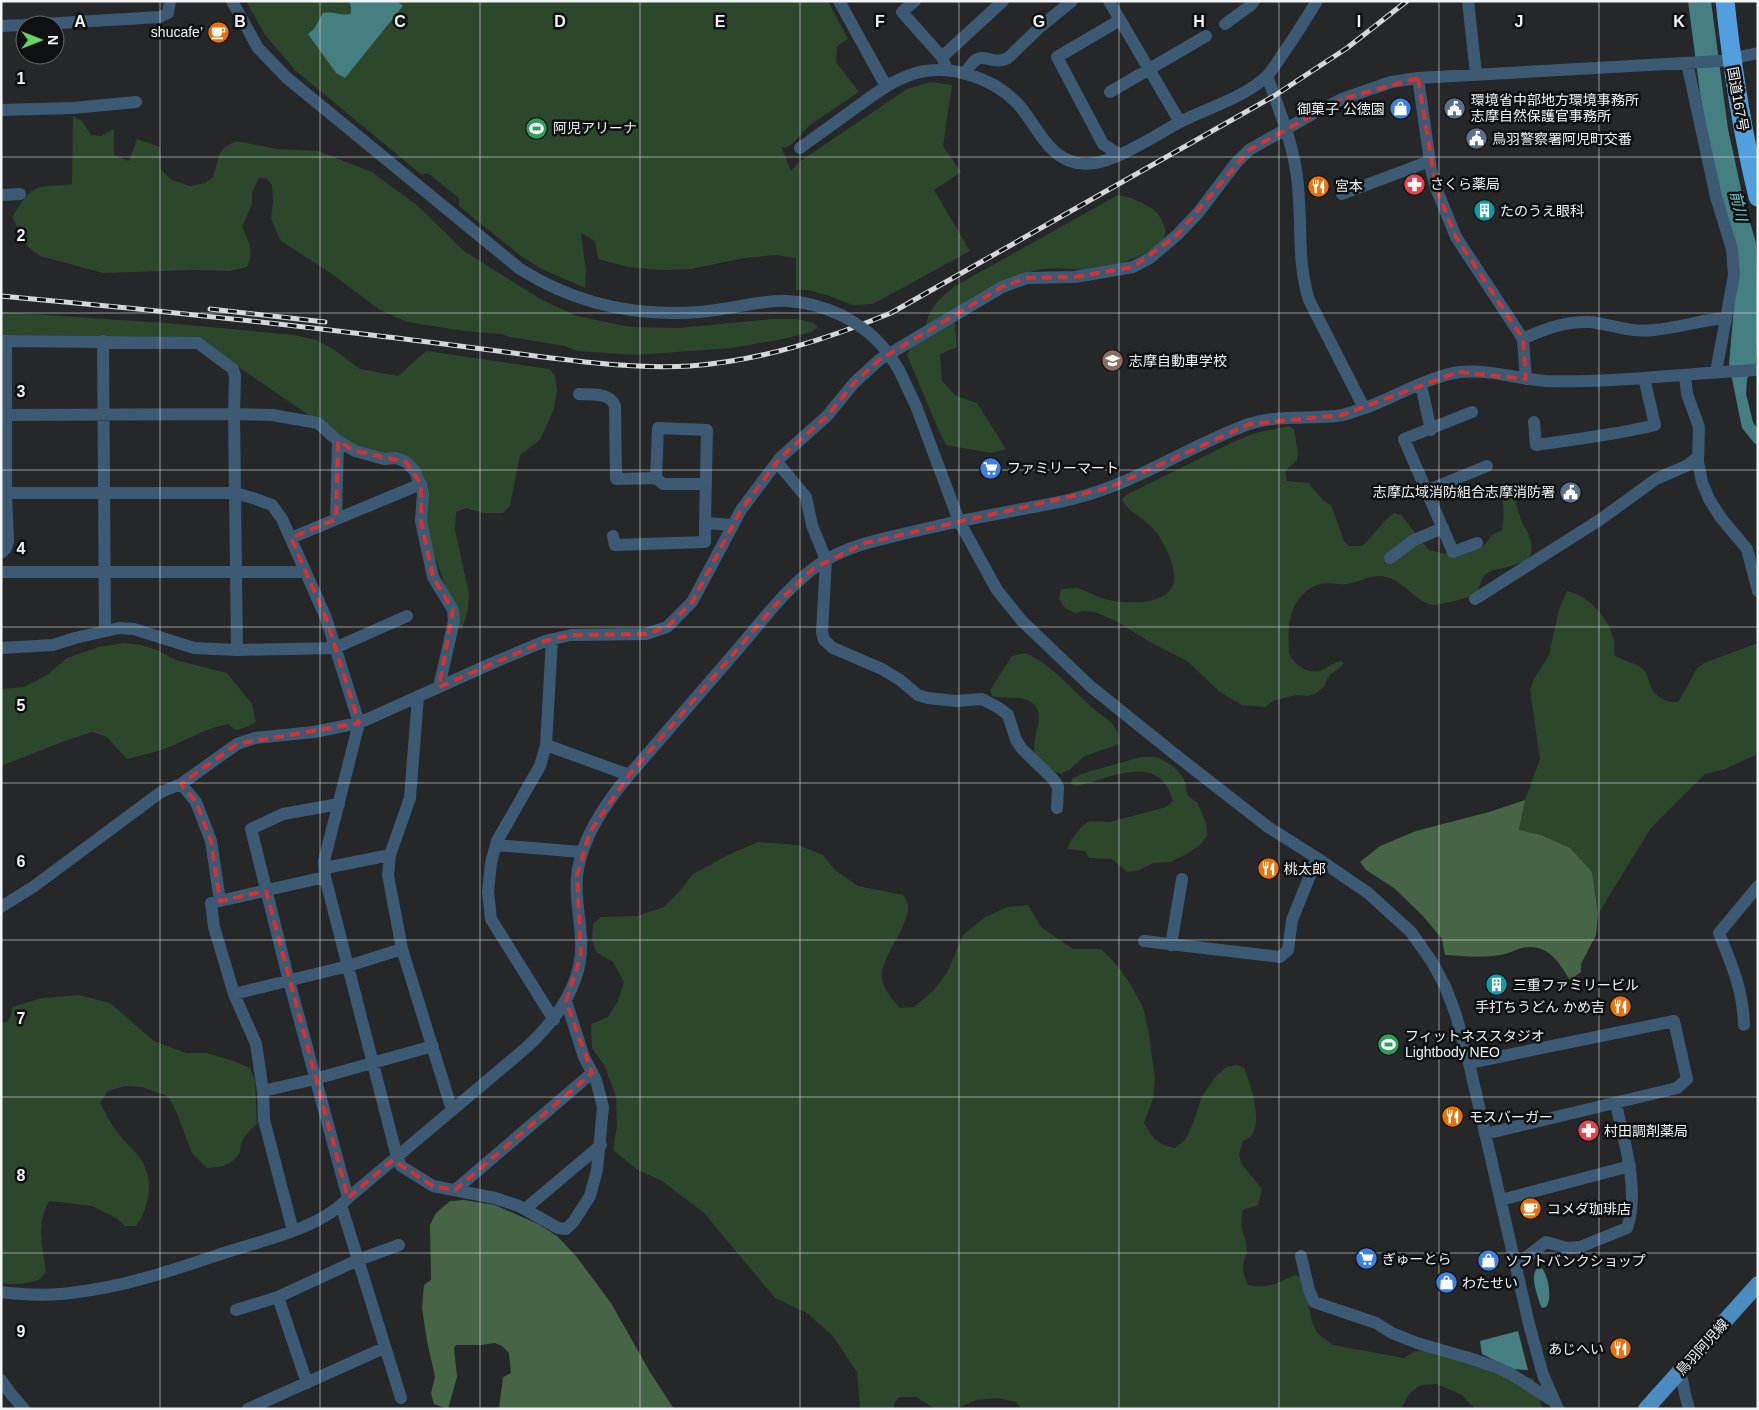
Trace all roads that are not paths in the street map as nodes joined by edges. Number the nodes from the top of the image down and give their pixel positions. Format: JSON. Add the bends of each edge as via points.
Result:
{"nodes":[{"id":1,"x":170,"y":1,"type":"edge"},
{"id":2,"x":232,"y":1,"type":"edge"},
{"id":3,"x":839,"y":1,"type":"edge"},
{"id":4,"x":915,"y":1,"type":"edge"},
{"id":5,"x":1003,"y":1,"type":"edge"},
{"id":6,"x":1072,"y":1,"type":"edge"},
{"id":7,"x":1109,"y":1,"type":"edge"},
{"id":8,"x":1254,"y":1,"type":"edge"},
{"id":9,"x":1468,"y":1,"type":"edge"},
{"id":10,"x":1725,"y":1,"type":"edge"},
{"id":11,"x":1313,"y":2,"type":"edge"},
{"id":12,"x":1120,"y":20,"type":"junction"},
{"id":13,"x":65,"y":23,"type":"edge"},
{"id":14,"x":1225,"y":24,"type":"dead end"},
{"id":15,"x":15,"y":25,"type":"edge"},
{"id":16,"x":1,"y":26,"type":"edge"},
{"id":17,"x":1206,"y":36,"type":"dead end"},
{"id":18,"x":1758,"y":53,"type":"edge"},
{"id":19,"x":942,"y":57,"type":"junction"},
{"id":20,"x":1725,"y":60,"type":"junction"},
{"id":21,"x":1690,"y":62,"type":"junction"},
{"id":22,"x":947,"y":70,"type":"junction"},
{"id":23,"x":1150,"y":70,"type":"junction"},
{"id":24,"x":965,"y":74,"type":"junction"},
{"id":25,"x":1476,"y":74,"type":"junction"},
{"id":26,"x":1267,"y":76,"type":"junction"},
{"id":27,"x":1418,"y":78,"type":"junction"},
{"id":28,"x":886,"y":86,"type":"junction"},
{"id":29,"x":1110,"y":92,"type":"dead end"},
{"id":30,"x":136,"y":102,"type":"dead end"},
{"id":31,"x":1,"y":110,"type":"edge"},
{"id":32,"x":1180,"y":122,"type":"junction"},
{"id":33,"x":1285,"y":129,"type":"junction"},
{"id":34,"x":800,"y":148,"type":"dead end"},
{"id":35,"x":1120,"y":154,"type":"junction"},
{"id":36,"x":1430,"y":162,"type":"junction"},
{"id":37,"x":20,"y":194,"type":"dead end"},
{"id":38,"x":1342,"y":194,"type":"dead end"},
{"id":39,"x":1,"y":195,"type":"edge"},
{"id":40,"x":1758,"y":196,"type":"edge"},
{"id":41,"x":1726,"y":318,"type":"junction"},
{"id":42,"x":1523,"y":339,"type":"junction"},
{"id":43,"x":4,"y":341,"type":"edge"},
{"id":44,"x":103,"y":341,"type":"junction"},
{"id":45,"x":1758,"y":370,"type":"edge"},
{"id":46,"x":1720,"y":372,"type":"junction"},
{"id":47,"x":1685,"y":375,"type":"junction"},
{"id":48,"x":1644,"y":378,"type":"junction"},
{"id":49,"x":1526,"y":379,"type":"junction"},
{"id":50,"x":1421,"y":385,"type":"junction"},
{"id":51,"x":579,"y":394,"type":"dead end"},
{"id":52,"x":1364,"y":408,"type":"junction"},
{"id":53,"x":1472,"y":412,"type":"dead end"},
{"id":54,"x":104,"y":414,"type":"junction"},
{"id":55,"x":234,"y":414,"type":"junction"},
{"id":56,"x":3,"y":415,"type":"edge"},
{"id":57,"x":1534,"y":422,"type":"dead end"},
{"id":58,"x":1431,"y":430,"type":"junction"},
{"id":59,"x":338,"y":441,"type":"junction"},
{"id":60,"x":1698,"y":457,"type":"junction"},
{"id":61,"x":777,"y":462,"type":"junction"},
{"id":62,"x":1487,"y":466,"type":"dead end"},
{"id":63,"x":656,"y":478,"type":"junction"},
{"id":64,"x":421,"y":484,"type":"junction"},
{"id":65,"x":706,"y":484,"type":"junction"},
{"id":66,"x":1426,"y":491,"type":"junction"},
{"id":67,"x":235,"y":493,"type":"junction"},
{"id":68,"x":4,"y":494,"type":"edge"},
{"id":69,"x":104,"y":494,"type":"junction"},
{"id":70,"x":336,"y":519,"type":"junction"},
{"id":71,"x":959,"y":521,"type":"junction"},
{"id":72,"x":705,"y":523,"type":"junction"},
{"id":73,"x":732,"y":525,"type":"junction"},
{"id":74,"x":1443,"y":528,"type":"junction"},
{"id":75,"x":613,"y":536,"type":"dead end"},
{"id":76,"x":291,"y":538,"type":"junction"},
{"id":77,"x":1477,"y":542,"type":"dead end"},
{"id":78,"x":1,"y":553,"type":"edge"},
{"id":79,"x":1390,"y":558,"type":"dead end"},
{"id":80,"x":826,"y":560,"type":"junction"},
{"id":81,"x":1,"y":572,"type":"edge"},
{"id":82,"x":104,"y":572,"type":"junction"},
{"id":83,"x":306,"y":572,"type":"junction"},
{"id":84,"x":236,"y":574,"type":"junction"},
{"id":85,"x":1758,"y":591,"type":"edge"},
{"id":86,"x":1475,"y":599,"type":"dead end"},
{"id":87,"x":407,"y":616,"type":"dead end"},
{"id":88,"x":105,"y":631,"type":"junction"},
{"id":89,"x":552,"y":640,"type":"junction"},
{"id":90,"x":1,"y":648,"type":"edge"},
{"id":91,"x":335,"y":648,"type":"junction"},
{"id":92,"x":237,"y":650,"type":"junction"},
{"id":93,"x":438,"y":687,"type":"junction"},
{"id":94,"x":418,"y":696,"type":"junction"},
{"id":95,"x":359,"y":723,"type":"junction"},
{"id":96,"x":546,"y":745,"type":"junction"},
{"id":97,"x":629,"y":775,"type":"junction"},
{"id":98,"x":181,"y":784,"type":"junction"},
{"id":99,"x":339,"y":804,"type":"junction"},
{"id":100,"x":1057,"y":808,"type":"dead end"},
{"id":101,"x":496,"y":845,"type":"junction"},
{"id":102,"x":582,"y":852,"type":"junction"},
{"id":103,"x":390,"y":855,"type":"junction"},
{"id":104,"x":1317,"y":858,"type":"junction"},
{"id":105,"x":325,"y":873,"type":"junction"},
{"id":106,"x":1182,"y":879,"type":"dead end"},
{"id":107,"x":1758,"y":886,"type":"edge"},
{"id":108,"x":266,"y":891,"type":"junction"},
{"id":109,"x":220,"y":901,"type":"junction"},
{"id":110,"x":1,"y":907,"type":"edge"},
{"id":111,"x":1144,"y":942,"type":"dead end"},
{"id":112,"x":1171,"y":945,"type":"junction"},
{"id":113,"x":402,"y":949,"type":"junction"},
{"id":114,"x":348,"y":966,"type":"junction"},
{"id":115,"x":289,"y":981,"type":"junction"},
{"id":116,"x":234,"y":994,"type":"junction"},
{"id":117,"x":566,"y":1001,"type":"junction"},
{"id":118,"x":554,"y":1020,"type":"junction"},
{"id":119,"x":1744,"y":1026,"type":"dead end"},
{"id":120,"x":433,"y":1046,"type":"junction"},
{"id":121,"x":373,"y":1063,"type":"junction"},
{"id":122,"x":1469,"y":1063,"type":"junction"},
{"id":123,"x":592,"y":1073,"type":"junction"},
{"id":124,"x":315,"y":1079,"type":"junction"},
{"id":125,"x":263,"y":1091,"type":"junction"},
{"id":126,"x":1616,"y":1104,"type":"junction"},
{"id":127,"x":452,"y":1110,"type":"junction"},
{"id":128,"x":1485,"y":1134,"type":"junction"},
{"id":129,"x":600,"y":1145,"type":"junction"},
{"id":130,"x":397,"y":1157,"type":"junction"},
{"id":131,"x":1630,"y":1166,"type":"junction"},
{"id":132,"x":455,"y":1190,"type":"junction"},
{"id":133,"x":1501,"y":1200,"type":"junction"},
{"id":134,"x":345,"y":1202,"type":"junction"},
{"id":135,"x":525,"y":1209,"type":"junction"},
{"id":136,"x":293,"y":1231,"type":"junction"},
{"id":137,"x":399,"y":1244,"type":"dead end"},
{"id":138,"x":1301,"y":1256,"type":"dead end"},
{"id":139,"x":358,"y":1260,"type":"junction"},
{"id":140,"x":1516,"y":1266,"type":"junction"},
{"id":141,"x":1758,"y":1284,"type":"edge"},
{"id":142,"x":1,"y":1292,"type":"edge"},
{"id":143,"x":278,"y":1297,"type":"junction"},
{"id":144,"x":236,"y":1310,"type":"dead end"},
{"id":145,"x":384,"y":1348,"type":"junction"},
{"id":146,"x":1680,"y":1371,"type":"junction"},
{"id":147,"x":1,"y":1380,"type":"edge"},
{"id":148,"x":307,"y":1382,"type":"junction"},
{"id":149,"x":401,"y":1398,"type":"dead end"},
{"id":150,"x":1556,"y":1405,"type":"edge"},
{"id":151,"x":24,"y":1409,"type":"edge"},
{"id":152,"x":248,"y":1409,"type":"edge"},
{"id":153,"x":1646,"y":1409,"type":"edge"},
{"id":154,"x":1690,"y":1409,"type":"edge"}],
"edges":[{"from":1,"to":13,"type":"street","via":[[168,13],[160,17]]},
{"from":2,"to":71,"type":"street","bridge":true,"via":[[258,48],[287,78],[536,279],[579,298],[626,310],[697,312],[768,300],[790,300],[841,315],[875,336],[900,370]]},
{"from":3,"to":28,"type":"street"},
{"from":4,"to":19,"type":"street","via":[[902,12]]},
{"from":5,"to":19,"type":"street"},
{"from":6,"to":24,"type":"street","via":[[1008,58],[975,59]]},
{"from":7,"to":12,"type":"street"},
{"from":8,"to":14,"type":"street"},
{"from":9,"to":25,"type":"street"},
{"from":10,"to":20,"type":"highway","name":"国道167号"},
{"from":11,"to":26,"type":"street","via":[[1294,38]]},
{"from":12,"to":23,"type":"street"},
{"from":12,"to":35,"type":"street","via":[[1056,57],[1103,144]]},
{"from":15,"to":16,"type":"street"},
{"from":17,"to":23,"type":"street"},
{"from":18,"to":20,"type":"street"},
{"from":19,"to":22,"type":"street"},
{"from":20,"to":21,"type":"street"},
{"from":20,"to":40,"type":"highway","name":"国道167号"},
{"from":21,"to":25,"type":"street"},
{"from":21,"to":41,"type":"street","via":[[1716,197],[1732,249],[1734,275]]},
{"from":22,"to":24,"type":"street"},
{"from":22,"to":28,"type":"street","via":[[913,74]]},
{"from":23,"to":29,"type":"street"},
{"from":23,"to":32,"type":"street"},
{"from":24,"to":35,"type":"street","via":[[988,82],[1017,103],[1049,146],[1063,159],[1095,163]]},
{"from":25,"to":27,"type":"street"},
{"from":26,"to":32,"type":"street","via":[[1232,98]]},
{"from":26,"to":33,"type":"street"},
{"from":27,"to":33,"type":"street","via":[[1370,89]]},
{"from":27,"to":36,"type":"street"},
{"from":28,"to":34,"type":"street"},
{"from":30,"to":31,"type":"street"},
{"from":32,"to":35,"type":"street"},
{"from":33,"to":52,"type":"street","via":[[1298,185],[1301,264],[1309,300]]},
{"from":33,"to":61,"type":"street","via":[[1249,150],[1177,235],[1150,258],[1114,271],[1026,278],[1002,287],[879,360],[854,383],[827,416]]},
{"from":36,"to":38,"type":"street"},
{"from":36,"to":42,"type":"street","via":[[1436,188],[1456,237]]},
{"from":37,"to":39,"type":"street"},
{"from":41,"to":42,"type":"street","via":[[1640,331],[1591,322],[1572,323],[1538,331]]},
{"from":41,"to":46,"type":"street"},
{"from":42,"to":49,"type":"street"},
{"from":43,"to":44,"type":"street"},
{"from":43,"to":56,"type":"street"},
{"from":44,"to":54,"type":"street"},
{"from":44,"to":55,"type":"street","via":[[198,343],[233,369]]},
{"from":45,"to":46,"type":"street"},
{"from":46,"to":47,"type":"street"},
{"from":47,"to":48,"type":"street"},
{"from":47,"to":60,"type":"street","via":[[1687,394],[1698,427]]},
{"from":48,"to":49,"type":"street"},
{"from":48,"to":57,"type":"street","via":[[1655,425],[1626,433],[1536,445]]},
{"from":49,"to":50,"type":"street","via":[[1458,372]]},
{"from":50,"to":52,"type":"street"},
{"from":50,"to":58,"type":"street"},
{"from":51,"to":63,"type":"street","via":[[613,399],[616,479]]},
{"from":52,"to":71,"type":"street","via":[[1342,415],[1285,418],[1250,424],[1108,488],[1076,498]]},
{"from":53,"to":58,"type":"street"},
{"from":54,"to":55,"type":"street"},
{"from":54,"to":56,"type":"street"},
{"from":54,"to":69,"type":"street"},
{"from":55,"to":59,"type":"street","via":[[272,415],[318,423]]},
{"from":55,"to":67,"type":"street"},
{"from":56,"to":68,"type":"street"},
{"from":58,"to":66,"type":"street","via":[[1404,440]]},
{"from":59,"to":64,"type":"street","via":[[355,451],[406,462]]},
{"from":59,"to":70,"type":"street"},
{"from":60,"to":85,"type":"street","via":[[1709,499],[1747,550]]},
{"from":60,"to":86,"type":"street","via":[[1656,480]]},
{"from":61,"to":73,"type":"street"},
{"from":61,"to":80,"type":"street","via":[[806,497],[812,525]]},
{"from":62,"to":66,"type":"street"},
{"from":63,"to":65,"type":"street","via":[[663,484]]},
{"from":63,"to":65,"type":"street","via":[[658,428],[707,430]]},
{"from":64,"to":70,"type":"street"},
{"from":64,"to":93,"type":"street","via":[[421,521],[433,577],[453,610],[454,621]]},
{"from":65,"to":72,"type":"street"},
{"from":66,"to":74,"type":"street"},
{"from":67,"to":69,"type":"street"},
{"from":67,"to":76,"type":"street","via":[[272,506]]},
{"from":67,"to":84,"type":"street"},
{"from":68,"to":69,"type":"street"},
{"from":68,"to":78,"type":"street","via":[[8,541]]},
{"from":69,"to":82,"type":"street"},
{"from":70,"to":76,"type":"street"},
{"from":71,"to":80,"type":"street","via":[[865,543]]},
{"from":71,"to":104,"type":"street","via":[[997,590],[1022,621],[1090,686],[1268,827]]},
{"from":72,"to":73,"type":"street"},
{"from":72,"to":75,"type":"street","via":[[705,542],[615,545]]},
{"from":73,"to":89,"type":"street","via":[[692,602],[667,627],[646,634],[572,635]]},
{"from":74,"to":77,"type":"street","via":[[1453,552]]},
{"from":74,"to":79,"type":"street","via":[[1414,540]]},
{"from":76,"to":83,"type":"street"},
{"from":80,"to":97,"type":"street","via":[[778,602]]},
{"from":80,"to":100,"type":"street","via":[[824,640],[833,648],[882,669],[918,695],[956,701],[982,699],[999,708],[1008,715],[1022,749],[1058,787]]},
{"from":81,"to":82,"type":"street"},
{"from":82,"to":84,"type":"street"},
{"from":82,"to":88,"type":"street"},
{"from":83,"to":84,"type":"street"},
{"from":83,"to":91,"type":"street"},
{"from":84,"to":92,"type":"street"},
{"from":87,"to":91,"type":"street"},
{"from":88,"to":90,"type":"street","via":[[53,645]]},
{"from":88,"to":92,"type":"street","via":[[134,628],[194,648]]},
{"from":89,"to":93,"type":"street"},
{"from":89,"to":96,"type":"street"},
{"from":91,"to":92,"type":"street"},
{"from":91,"to":95,"type":"street"},
{"from":93,"to":94,"type":"street"},
{"from":94,"to":95,"type":"street"},
{"from":94,"to":103,"type":"street","via":[[410,798]]},
{"from":95,"to":98,"type":"street","via":[[255,738],[237,744]]},
{"from":95,"to":99,"type":"street"},
{"from":96,"to":97,"type":"street"},
{"from":96,"to":101,"type":"street","via":[[540,766]]},
{"from":97,"to":102,"type":"street","via":[[602,812]]},
{"from":98,"to":109,"type":"street","via":[[196,802],[211,841]]},
{"from":98,"to":110,"type":"street","via":[[161,792]]},
{"from":99,"to":105,"type":"street","via":[[324,861]]},
{"from":99,"to":108,"type":"street","via":[[283,814],[251,829]]},
{"from":101,"to":102,"type":"street"},
{"from":101,"to":118,"type":"street","via":[[488,892],[491,919]]},
{"from":102,"to":117,"type":"street","via":[[577,875],[581,955],[574,985]]},
{"from":103,"to":105,"type":"street"},
{"from":103,"to":113,"type":"street","via":[[388,875]]},
{"from":104,"to":112,"type":"street","via":[[1292,920],[1288,950],[1284,955]]},
{"from":104,"to":122,"type":"street","via":[[1368,893],[1411,932],[1445,986]]},
{"from":105,"to":108,"type":"street"},
{"from":105,"to":114,"type":"street"},
{"from":106,"to":112,"type":"street"},
{"from":107,"to":119,"type":"street","via":[[1719,933],[1744,1003]]},
{"from":108,"to":109,"type":"street"},
{"from":108,"to":115,"type":"street"},
{"from":109,"to":116,"type":"street","via":[[211,903],[214,927]]},
{"from":111,"to":112,"type":"street"},
{"from":113,"to":114,"type":"street"},
{"from":113,"to":120,"type":"street"},
{"from":114,"to":115,"type":"street"},
{"from":114,"to":121,"type":"street"},
{"from":115,"to":116,"type":"street"},
{"from":115,"to":124,"type":"street"},
{"from":116,"to":125,"type":"street","via":[[256,1044]]},
{"from":117,"to":118,"type":"street"},
{"from":117,"to":123,"type":"street"},
{"from":118,"to":127,"type":"street"},
{"from":120,"to":121,"type":"street"},
{"from":120,"to":127,"type":"street"},
{"from":121,"to":124,"type":"street"},
{"from":121,"to":130,"type":"street"},
{"from":122,"to":126,"type":"street","via":[[1674,1021],[1687,1079],[1677,1088]]},
{"from":122,"to":128,"type":"street"},
{"from":123,"to":129,"type":"street","via":[[603,1107]]},
{"from":123,"to":132,"type":"street"},
{"from":124,"to":125,"type":"street"},
{"from":124,"to":134,"type":"street"},
{"from":125,"to":136,"type":"street","via":[[264,1120]]},
{"from":126,"to":128,"type":"street"},
{"from":126,"to":131,"type":"street"},
{"from":127,"to":130,"type":"street"},
{"from":128,"to":133,"type":"street"},
{"from":129,"to":135,"type":"street"},
{"from":129,"to":135,"type":"street","via":[[598,1170],[590,1196],[566,1229],[558,1228]]},
{"from":130,"to":132,"type":"street","via":[[401,1166],[433,1186]]},
{"from":130,"to":134,"type":"street"},
{"from":131,"to":133,"type":"street"},
{"from":131,"to":140,"type":"street","via":[[1632,1215],[1627,1228],[1580,1247],[1568,1248],[1546,1242]]},
{"from":132,"to":135,"type":"street","via":[[495,1198]]},
{"from":133,"to":140,"type":"street"},
{"from":134,"to":136,"type":"street"},
{"from":134,"to":139,"type":"street"},
{"from":136,"to":142,"type":"street","via":[[112,1287],[75,1293]]},
{"from":137,"to":139,"type":"street"},
{"from":138,"to":150,"type":"street","via":[[1314,1302],[1376,1323],[1417,1343],[1496,1367]]},
{"from":139,"to":143,"type":"street"},
{"from":139,"to":145,"type":"street"},
{"from":140,"to":150,"type":"street","via":[[1543,1375]]},
{"from":141,"to":146,"type":"main road","name":"鳥羽阿児線"},
{"from":143,"to":144,"type":"street"},
{"from":143,"to":148,"type":"street"},
{"from":145,"to":148,"type":"street"},
{"from":145,"to":149,"type":"street"},
{"from":146,"to":153,"type":"main road","name":"鳥羽阿児線"},
{"from":146,"to":154,"type":"street"},
{"from":147,"to":151,"type":"street"},
{"from":148,"to":152,"type":"street"}]}
